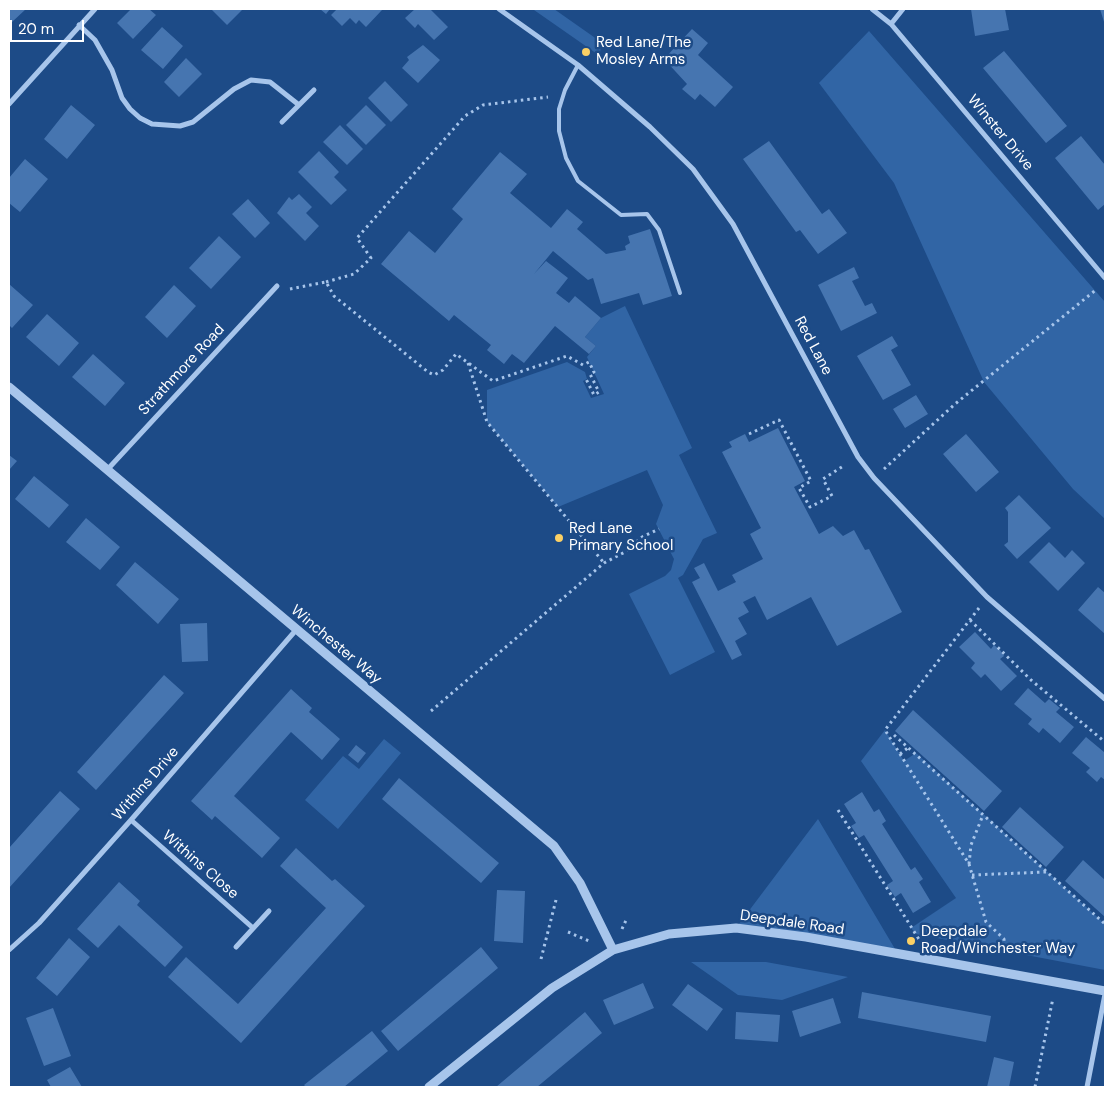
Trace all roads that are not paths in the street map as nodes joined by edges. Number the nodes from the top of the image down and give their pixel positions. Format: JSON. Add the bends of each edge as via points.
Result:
{"nodes":[{"id":1,"x":95,"y":9,"type":"edge"},
{"id":2,"x":499,"y":9,"type":"edge"},
{"id":3,"x":872,"y":9,"type":"edge"},
{"id":4,"x":903,"y":9,"type":"edge"},
{"id":5,"x":891,"y":24,"type":"junction"},
{"id":6,"x":79,"y":25,"type":"junction"},
{"id":7,"x":578,"y":66,"type":"junction"},
{"id":8,"x":314,"y":90,"type":"dead end"},
{"id":9,"x":9,"y":104,"type":"edge"},
{"id":10,"x":299,"y":105,"type":"junction"},
{"id":11,"x":282,"y":122,"type":"dead end"},
{"id":12,"x":1105,"y":278,"type":"edge"},
{"id":13,"x":277,"y":286,"type":"road end"},
{"id":14,"x":680,"y":293,"type":"dead end"},
{"id":15,"x":9,"y":387,"type":"edge"},
{"id":16,"x":107,"y":470,"type":"junction"},
{"id":17,"x":296,"y":630,"type":"junction"},
{"id":18,"x":1105,"y":699,"type":"edge"},
{"id":19,"x":131,"y":820,"type":"junction"},
{"id":20,"x":268,"y":911,"type":"dead end"},
{"id":21,"x":253,"y":928,"type":"junction"},
{"id":22,"x":236,"y":947,"type":"dead end"},
{"id":23,"x":9,"y":950,"type":"edge"},
{"id":24,"x":613,"y":950,"type":"junction"},
{"id":25,"x":1105,"y":992,"type":"edge"},
{"id":26,"x":429,"y":1087,"type":"edge"},
{"id":27,"x":1087,"y":1087,"type":"edge"}],
"edges":[{"from":1,"to":6,"type":"street"},
{"from":2,"to":7,"type":"street","name":"Red Lane"},
{"from":3,"to":5,"type":"street","name":"Winster Drive"},
{"from":4,"to":5,"type":"street"},
{"from":5,"to":12,"type":"street","name":"Winster Drive"},
{"from":6,"to":9,"type":"street"},
{"from":6,"to":10,"type":"street","via":[[95,40],[130,109],[152,124],[166,127],[193,122],[234,89],[251,80],[270,82]]},
{"from":7,"to":14,"type":"lane","via":[[559,109],[559,131],[566,158],[578,181],[621,214],[647,214],[659,230]]},
{"from":7,"to":18,"type":"street","name":"Red Lane","via":[[650,127],[693,169],[733,224],[858,457],[874,478],[987,598]]},
{"from":8,"to":10,"type":"street"},
{"from":10,"to":11,"type":"street"},
{"from":13,"to":16,"type":"street","name":"Strathmore Road"},
{"from":15,"to":16,"type":"street","name":"Winchester Way"},
{"from":16,"to":17,"type":"street","name":"Winchester Way"},
{"from":17,"to":19,"type":"street","name":"Withins Drive"},
{"from":17,"to":24,"type":"street","name":"Winchester Way","via":[[554,846],[580,883]]},
{"from":19,"to":21,"type":"street","name":"Withins Close"},
{"from":19,"to":23,"type":"street","name":"Withins Drive","via":[[39,923]]},
{"from":20,"to":21,"type":"street"},
{"from":21,"to":22,"type":"street"},
{"from":24,"to":25,"type":"street","name":"Deepdale Road","via":[[669,934],[736,928],[806,937]]},
{"from":24,"to":26,"type":"street","name":"Deepdale Road","via":[[552,988]]},
{"from":25,"to":27,"type":"street"}]}
